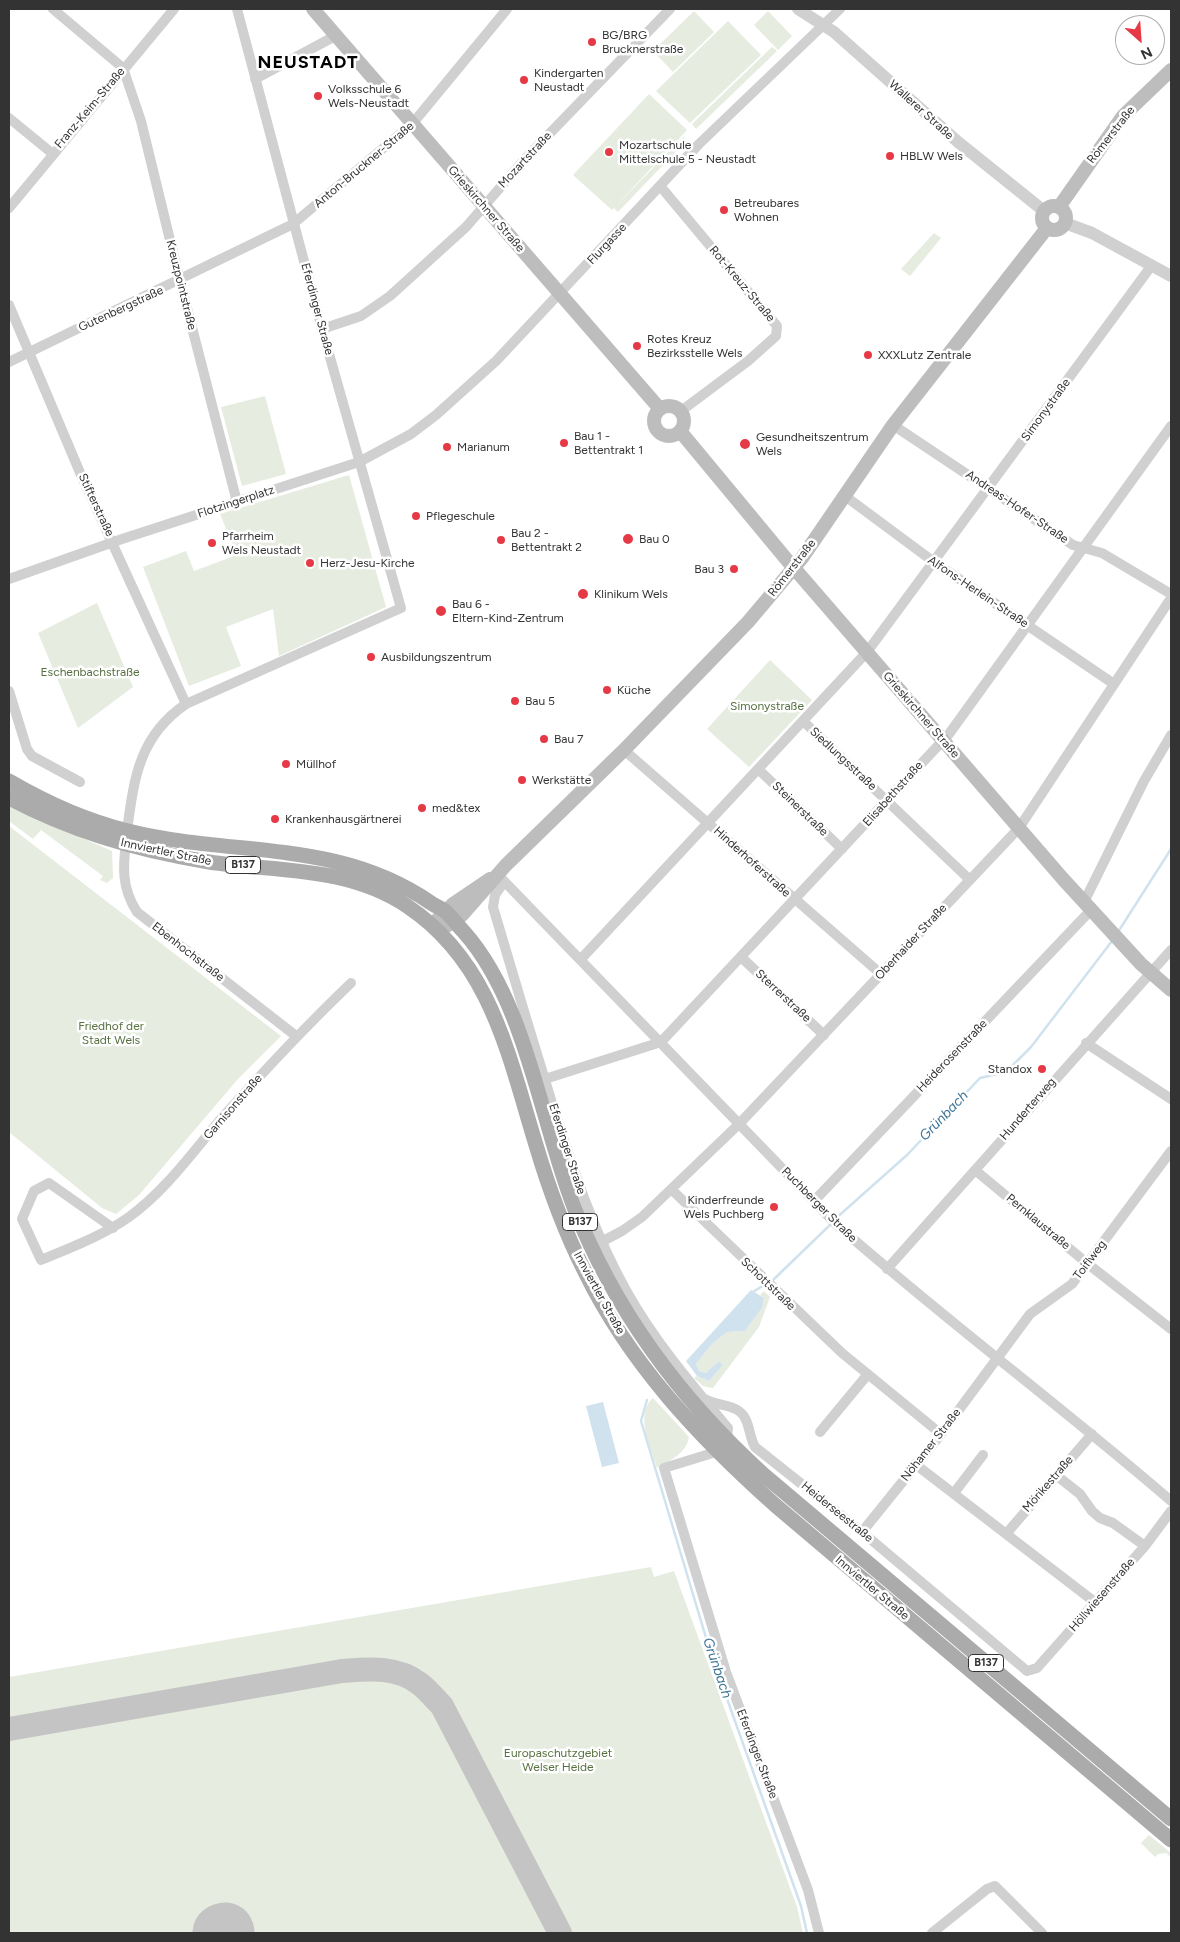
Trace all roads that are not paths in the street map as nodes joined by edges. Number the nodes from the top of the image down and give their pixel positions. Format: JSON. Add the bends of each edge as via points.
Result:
{"nodes":[{"id":1,"x":53,"y":9,"type":"edge"},
{"id":2,"x":174,"y":9,"type":"edge"},
{"id":3,"x":237,"y":9,"type":"edge"},
{"id":4,"x":314,"y":9,"type":"edge"},
{"id":5,"x":506,"y":9,"type":"edge"},
{"id":6,"x":670,"y":9,"type":"edge"},
{"id":7,"x":798,"y":9,"type":"edge"},
{"id":8,"x":840,"y":9,"type":"edge"},
{"id":9,"x":824,"y":25,"type":"junction"},
{"id":10,"x":337,"y":35,"type":"junction"},
{"id":11,"x":123,"y":68,"type":"junction"},
{"id":12,"x":1171,"y":70,"type":"edge"},
{"id":13,"x":255,"y":80,"type":"junction"},
{"id":14,"x":9,"y":118,"type":"edge"},
{"id":15,"x":413,"y":123,"type":"junction"},
{"id":16,"x":52,"y":154,"type":"junction"},
{"id":17,"x":661,"y":187,"type":"junction"},
{"id":18,"x":482,"y":206,"type":"junction"},
{"id":19,"x":1059,"y":207,"type":"junction"},
{"id":20,"x":9,"y":208,"type":"edge"},
{"id":21,"x":1044,"y":211,"type":"junction"},
{"id":22,"x":1065,"y":223,"type":"junction"},
{"id":23,"x":293,"y":224,"type":"junction"},
{"id":24,"x":1047,"y":228,"type":"junction"},
{"id":25,"x":1152,"y":265,"type":"junction"},
{"id":26,"x":1171,"y":276,"type":"edge"},
{"id":27,"x":180,"y":281,"type":"junction"},
{"id":28,"x":560,"y":294,"type":"junction"},
{"id":29,"x":9,"y":305,"type":"edge"},
{"id":30,"x":322,"y":329,"type":"junction"},
{"id":31,"x":29,"y":353,"type":"junction"},
{"id":32,"x":9,"y":362,"type":"edge"},
{"id":33,"x":660,"y":409,"type":"junction"},
{"id":34,"x":681,"y":412,"type":"junction"},
{"id":35,"x":893,"y":425,"type":"junction"},
{"id":36,"x":1171,"y":426,"type":"edge"},
{"id":37,"x":680,"y":431,"type":"junction"},
{"id":38,"x":359,"y":462,"type":"junction"},
{"id":39,"x":988,"y":488,"type":"junction"},
{"id":40,"x":845,"y":496,"type":"junction"},
{"id":41,"x":237,"y":502,"type":"junction"},
{"id":42,"x":113,"y":542,"type":"junction"},
{"id":43,"x":1085,"y":548,"type":"junction"},
{"id":44,"x":934,"y":562,"type":"junction"},
{"id":45,"x":794,"y":568,"type":"junction"},
{"id":46,"x":9,"y":579,"type":"edge"},
{"id":47,"x":1171,"y":594,"type":"edge"},
{"id":48,"x":1171,"y":598,"type":"edge"},
{"id":49,"x":1027,"y":625,"type":"junction"},
{"id":50,"x":867,"y":652,"type":"junction"},
{"id":51,"x":1114,"y":684,"type":"junction"},
{"id":52,"x":9,"y":691,"type":"edge"},
{"id":53,"x":186,"y":704,"type":"junction"},
{"id":54,"x":803,"y":721,"type":"junction"},
{"id":55,"x":1171,"y":735,"type":"edge"},
{"id":56,"x":943,"y":740,"type":"junction"},
{"id":57,"x":624,"y":750,"type":"junction"},
{"id":58,"x":758,"y":769,"type":"junction"},
{"id":59,"x":9,"y":781,"type":"edge"},
{"id":60,"x":80,"y":782,"type":"dead end"},
{"id":61,"x":9,"y":798,"type":"edge"},
{"id":62,"x":887,"y":800,"type":"junction"},
{"id":63,"x":708,"y":822,"type":"junction"},
{"id":64,"x":1019,"y":828,"type":"junction"},
{"id":65,"x":126,"y":838,"type":"junction"},
{"id":66,"x":842,"y":849,"type":"junction"},
{"id":67,"x":501,"y":878,"type":"junction"},
{"id":68,"x":970,"y":880,"type":"junction"},
{"id":69,"x":794,"y":900,"type":"junction"},
{"id":70,"x":1087,"y":906,"type":"junction"},
{"id":71,"x":450,"y":916,"type":"junction"},
{"id":72,"x":435,"y":927,"type":"junction"},
{"id":73,"x":1171,"y":950,"type":"edge"},
{"id":74,"x":741,"y":957,"type":"junction"},
{"id":75,"x":581,"y":958,"type":"junction"},
{"id":76,"x":1151,"y":973,"type":"junction"},
{"id":77,"x":881,"y":974,"type":"junction"},
{"id":78,"x":351,"y":983,"type":"dead end"},
{"id":79,"x":1171,"y":990,"type":"edge"},
{"id":80,"x":824,"y":1035,"type":"junction"},
{"id":81,"x":296,"y":1036,"type":"junction"},
{"id":82,"x":661,"y":1042,"type":"junction"},
{"id":83,"x":1086,"y":1043,"type":"junction"},
{"id":84,"x":545,"y":1079,"type":"junction"},
{"id":85,"x":1171,"y":1099,"type":"edge"},
{"id":86,"x":739,"y":1124,"type":"junction"},
{"id":87,"x":1171,"y":1151,"type":"edge"},
{"id":88,"x":975,"y":1170,"type":"junction"},
{"id":89,"x":672,"y":1190,"type":"junction"},
{"id":90,"x":814,"y":1201,"type":"junction"},
{"id":91,"x":113,"y":1228,"type":"junction"},
{"id":92,"x":601,"y":1242,"type":"junction"},
{"id":93,"x":1088,"y":1264,"type":"junction"},
{"id":94,"x":887,"y":1269,"type":"junction"},
{"id":95,"x":1171,"y":1329,"type":"edge"},
{"id":96,"x":998,"y":1357,"type":"junction"},
{"id":97,"x":868,"y":1374,"type":"junction"},
{"id":98,"x":700,"y":1394,"type":"junction"},
{"id":99,"x":820,"y":1432,"type":"dead end"},
{"id":100,"x":941,"y":1434,"type":"junction"},
{"id":101,"x":1092,"y":1434,"type":"junction"},
{"id":102,"x":722,"y":1447,"type":"junction"},
{"id":103,"x":983,"y":1456,"type":"dead end"},
{"id":104,"x":915,"y":1464,"type":"junction"},
{"id":105,"x":1056,"y":1475,"type":"junction"},
{"id":106,"x":954,"y":1493,"type":"junction"},
{"id":107,"x":1171,"y":1501,"type":"edge"},
{"id":108,"x":1171,"y":1511,"type":"edge"},
{"id":109,"x":862,"y":1532,"type":"junction"},
{"id":110,"x":1006,"y":1534,"type":"junction"},
{"id":111,"x":1144,"y":1546,"type":"junction"},
{"id":112,"x":1096,"y":1603,"type":"junction"},
{"id":113,"x":1026,"y":1671,"type":"joint"},
{"id":114,"x":1171,"y":1819,"type":"edge"},
{"id":115,"x":1171,"y":1840,"type":"edge"},
{"id":116,"x":819,"y":1933,"type":"edge"},
{"id":117,"x":932,"y":1933,"type":"edge"},
{"id":118,"x":1042,"y":1933,"type":"edge"}],
"edges":[{"from":1,"to":11,"type":"street"},
{"from":2,"to":11,"type":"street","name":"Franz-Keim-Straße"},
{"from":3,"to":13,"type":"street","name":"Eferdinger Straße"},
{"from":4,"to":10,"type":"main road","name":"Grieskirchner Straße"},
{"from":5,"to":15,"type":"street","name":"Anton-Bruckner-Straße"},
{"from":6,"to":18,"type":"street","name":"Mozartstraße"},
{"from":7,"to":9,"type":"street","name":"Wallerer Straße"},
{"from":8,"to":9,"type":"street","name":"Flurgasse"},
{"from":9,"to":17,"type":"street","name":"Flurgasse","via":[[700,144]]},
{"from":9,"to":21,"type":"street","name":"Wallerer Straße"},
{"from":10,"to":13,"type":"street"},
{"from":10,"to":15,"type":"main road","name":"Grieskirchner Straße"},
{"from":11,"to":16,"type":"street","name":"Franz-Keim-Straße"},
{"from":11,"to":27,"type":"street","name":"Kreuzpointstraße","via":[[141,121]]},
{"from":12,"to":19,"type":"main road","name":"Römerstraße","via":[[1123,116]]},
{"from":13,"to":23,"type":"street","name":"Eferdinger Straße"},
{"from":14,"to":16,"type":"street"},
{"from":15,"to":18,"type":"main road","name":"Grieskirchner Straße"},
{"from":15,"to":23,"type":"street","name":"Anton-Bruckner-Straße"},
{"from":16,"to":20,"type":"street","name":"Franz-Keim-Straße"},
{"from":17,"to":28,"type":"street","name":"Flurgasse"},
{"from":17,"to":34,"type":"street","name":"Rot-Kreuz-Straße","via":[[777,326],[776,336]]},
{"from":18,"to":28,"type":"main road","name":"Grieskirchner Straße"},
{"from":18,"to":30,"type":"street","name":"Mozartstraße","via":[[466,226],[377,307]]},
{"from":19,"to":21,"type":"main road","via":[[1050,206]]},
{"from":19,"to":22,"type":"main road","via":[[1066,215]]},
{"from":21,"to":24,"type":"main road","via":[[1042,219]]},
{"from":22,"to":24,"type":"main road","via":[[1056,230]]},
{"from":22,"to":25,"type":"street","via":[[1092,233]]},
{"from":23,"to":27,"type":"street","name":"Gutenbergstraße"},
{"from":23,"to":30,"type":"street","name":"Eferdinger Straße"},
{"from":24,"to":35,"type":"main road","name":"Römerstraße"},
{"from":25,"to":26,"type":"street"},
{"from":25,"to":39,"type":"street","name":"Simonystraße"},
{"from":27,"to":31,"type":"street","name":"Gutenbergstraße"},
{"from":27,"to":41,"type":"street","name":"Kreuzpointstraße"},
{"from":28,"to":33,"type":"main road","name":"Grieskirchner Straße"},
{"from":28,"to":38,"type":"street","name":"Flurgasse","via":[[496,361],[436,415],[411,434]]},
{"from":29,"to":31,"type":"street","name":"Stifterstraße"},
{"from":30,"to":38,"type":"street","name":"Eferdinger Straße"},
{"from":31,"to":32,"type":"street","name":"Gutenbergstraße"},
{"from":31,"to":42,"type":"street","name":"Stifterstraße"},
{"from":33,"to":34,"type":"main road","via":[[675,407]]},
{"from":33,"to":37,"type":"main road","via":[[655,416],[658,430],[671,436]]},
{"from":34,"to":37,"type":"main road","via":[[684,419]]},
{"from":35,"to":39,"type":"street","name":"Andreas-Hofer-Straße"},
{"from":35,"to":40,"type":"main road","name":"Römerstraße"},
{"from":36,"to":43,"type":"street","name":"Elisabethstraße"},
{"from":37,"to":45,"type":"main road","name":"Grieskirchner Straße"},
{"from":38,"to":41,"type":"street","name":"Flotzingerplatz"},
{"from":38,"to":53,"type":"street","name":"Eferdinger Straße","via":[[401,608]]},
{"from":39,"to":43,"type":"street","name":"Andreas-Hofer-Straße","via":[[1073,545]]},
{"from":39,"to":44,"type":"street","name":"Simonystraße"},
{"from":40,"to":44,"type":"street","name":"Alfons-Herlein-Straße"},
{"from":40,"to":45,"type":"main road","name":"Römerstraße"},
{"from":41,"to":42,"type":"street","name":"Flotzingerplatz"},
{"from":42,"to":46,"type":"street"},
{"from":42,"to":53,"type":"street","name":"Stifterstraße"},
{"from":43,"to":47,"type":"street","name":"Andreas-Hofer-Straße","via":[[1102,553]]},
{"from":43,"to":49,"type":"street","name":"Elisabethstraße"},
{"from":44,"to":49,"type":"street","name":"Alfons-Herlein-Straße"},
{"from":44,"to":50,"type":"street","name":"Simonystraße"},
{"from":45,"to":50,"type":"main road","name":"Grieskirchner Straße"},
{"from":45,"to":57,"type":"main road","name":"Römerstraße","via":[[748,622]]},
{"from":48,"to":51,"type":"street","name":"Oberhaider Straße"},
{"from":49,"to":51,"type":"street","name":"Alfons-Herlein-Straße"},
{"from":49,"to":56,"type":"street","name":"Elisabethstraße"},
{"from":50,"to":54,"type":"street","name":"Simonystraße"},
{"from":50,"to":56,"type":"main road","name":"Grieskirchner Straße"},
{"from":51,"to":64,"type":"street","name":"Oberhaider Straße"},
{"from":52,"to":60,"type":"street","via":[[32,756]]},
{"from":53,"to":65,"type":"street","name":"Ebenhochstraße","via":[[174,712],[147,745],[137,767]]},
{"from":54,"to":58,"type":"street","name":"Simonystraße"},
{"from":54,"to":62,"type":"street","name":"Siedlungsstraße"},
{"from":55,"to":70,"type":"street","name":"Heiderosenstraße","via":[[1144,780]]},
{"from":56,"to":62,"type":"street","name":"Elisabethstraße"},
{"from":56,"to":64,"type":"main road","name":"Grieskirchner Straße"},
{"from":57,"to":63,"type":"street","name":"Hinderhoferstraße"},
{"from":57,"to":67,"type":"main road","name":"Römerstraße","via":[[538,832]]},
{"from":58,"to":63,"type":"street","name":"Simonystraße"},
{"from":58,"to":66,"type":"street","name":"Steinerstraße"},
{"from":59,"to":65,"type":"main road","name":"Innviertler Straße","number":"B137"},
{"from":61,"to":65,"type":"main road","name":"Innviertler Straße","number":"B137","via":[[79,830]]},
{"from":62,"to":66,"type":"street","name":"Elisabethstraße"},
{"from":62,"to":68,"type":"street","name":"Siedlungsstraße"},
{"from":63,"to":69,"type":"street","name":"Hinderhoferstraße"},
{"from":63,"to":75,"type":"street","name":"Simonystraße"},
{"from":64,"to":68,"type":"street","name":"Oberhaider Straße"},
{"from":64,"to":70,"type":"main road","name":"Grieskirchner Straße"},
{"from":65,"to":71,"type":"main road","name":"Innviertler Straße","number":"B137","via":[[306,854],[342,862],[387,877],[416,892]]},
{"from":65,"to":72,"type":"main road","name":"Innviertler Straße","number":"B137","via":[[209,862],[304,870],[339,877],[382,892]]},
{"from":65,"to":81,"type":"street","name":"Ebenhochstraße","via":[[123,883],[136,912]]},
{"from":66,"to":69,"type":"street","name":"Elisabethstraße"},
{"from":67,"to":71,"type":"main road","name":"Römerstraße","via":[[474,888]]},
{"from":67,"to":75,"type":"street","name":"Puchberger Straße"},
{"from":67,"to":84,"type":"street","name":"Eferdinger Straße","via":[[494,907]]},
{"from":68,"to":77,"type":"street","name":"Oberhaider Straße"},
{"from":69,"to":74,"type":"street","name":"Elisabethstraße"},
{"from":69,"to":77,"type":"street","name":"Hinderhoferstraße"},
{"from":70,"to":76,"type":"main road","name":"Grieskirchner Straße"},
{"from":70,"to":90,"type":"street","name":"Heiderosenstraße"},
{"from":71,"to":72,"type":"main road","name":"Römerstraße"},
{"from":71,"to":102,"type":"main road","name":"Innviertler Straße","number":"B137","via":[[479,949],[506,998],[562,1175],[601,1267],[649,1347]]},
{"from":72,"to":102,"type":"main road","name":"Innviertler Straße","number":"B137","via":[[470,968],[491,1006],[547,1180],[586,1275],[610,1317],[670,1402]]},
{"from":73,"to":76,"type":"street","name":"Hunderterweg"},
{"from":74,"to":80,"type":"street","name":"Sterrerstraße"},
{"from":74,"to":82,"type":"street","name":"Elisabethstraße"},
{"from":75,"to":82,"type":"street","name":"Puchberger Straße"},
{"from":76,"to":79,"type":"main road","name":"Grieskirchner Straße"},
{"from":76,"to":83,"type":"street","name":"Hunderterweg"},
{"from":77,"to":80,"type":"street","name":"Oberhaider Straße"},
{"from":78,"to":81,"type":"street","name":"Garnisonstraße"},
{"from":80,"to":86,"type":"street","name":"Oberhaider Straße"},
{"from":81,"to":91,"type":"street","name":"Garnisonstraße","via":[[150,1200]]},
{"from":82,"to":84,"type":"street","name":"Elisabethstraße"},
{"from":82,"to":86,"type":"street","name":"Puchberger Straße"},
{"from":83,"to":85,"type":"street"},
{"from":83,"to":88,"type":"street","name":"Hunderterweg"},
{"from":84,"to":92,"type":"street","name":"Eferdinger Straße","via":[[579,1187]]},
{"from":86,"to":89,"type":"street","name":"Oberhaider Straße"},
{"from":86,"to":90,"type":"street","name":"Puchberger Straße"},
{"from":87,"to":93,"type":"street","name":"Toiflweg"},
{"from":88,"to":93,"type":"street","name":"Pernklaustraße"},
{"from":88,"to":94,"type":"street","name":"Hunderterweg"},
{"from":89,"to":92,"type":"street","name":"Oberhaider Straße","via":[[622,1232]]},
{"from":89,"to":97,"type":"street","name":"Schottstraße","via":[[767,1283]]},
{"from":90,"to":94,"type":"street","name":"Puchberger Straße"},
{"from":91,"to":91,"type":"street","name":"Garnisonstraße","via":[[49,1183],[34,1191],[22,1219],[41,1260]]},
{"from":92,"to":98,"type":"street","name":"Eferdinger Straße","via":[[649,1329]]},
{"from":93,"to":95,"type":"street","name":"Pernklaustraße"},
{"from":93,"to":96,"type":"street","name":"Toiflweg","via":[[1072,1284],[1030,1314]]},
{"from":94,"to":96,"type":"street","name":"Puchberger Straße"},
{"from":96,"to":100,"type":"street","name":"Nöhamer Straße"},
{"from":96,"to":101,"type":"street","name":"Puchberger Straße"},
{"from":97,"to":99,"type":"street"},
{"from":97,"to":100,"type":"street","name":"Schottstraße"},
{"from":98,"to":102,"type":"street","via":[[728,1428]]},
{"from":98,"to":109,"type":"street","name":"Heiderseestraße","via":[[708,1401],[738,1409],[746,1419],[755,1447]]},
{"from":100,"to":104,"type":"street","name":"Nöhamer Straße"},
{"from":101,"to":105,"type":"street","name":"Mörikestraße"},
{"from":101,"to":107,"type":"street","name":"Puchberger Straße"},
{"from":102,"to":114,"type":"main road","name":"Innviertler Straße","number":"B137"},
{"from":102,"to":115,"type":"main road","name":"Innviertler Straße","number":"B137","via":[[802,1528]]},
{"from":102,"to":116,"type":"street","name":"Eferdinger Straße","via":[[664,1468],[726,1672],[808,1890]]},
{"from":103,"to":106,"type":"street"},
{"from":104,"to":106,"type":"street"},
{"from":104,"to":109,"type":"street","name":"Nöhamer Straße"},
{"from":105,"to":110,"type":"street","name":"Mörikestraße"},
{"from":105,"to":111,"type":"street","via":[[1080,1494],[1100,1518],[1113,1523]]},
{"from":106,"to":110,"type":"street"},
{"from":108,"to":111,"type":"street","name":"Höllwiesenstraße"},
{"from":109,"to":113,"type":"street","name":"Heiderseestraße"},
{"from":110,"to":112,"type":"street"},
{"from":111,"to":112,"type":"street","name":"Höllwiesenstraße"},
{"from":112,"to":113,"type":"street","name":"Höllwiesenstraße","via":[[1037,1668]]},
{"from":117,"to":118,"type":"street","via":[[995,1886]]}]}
